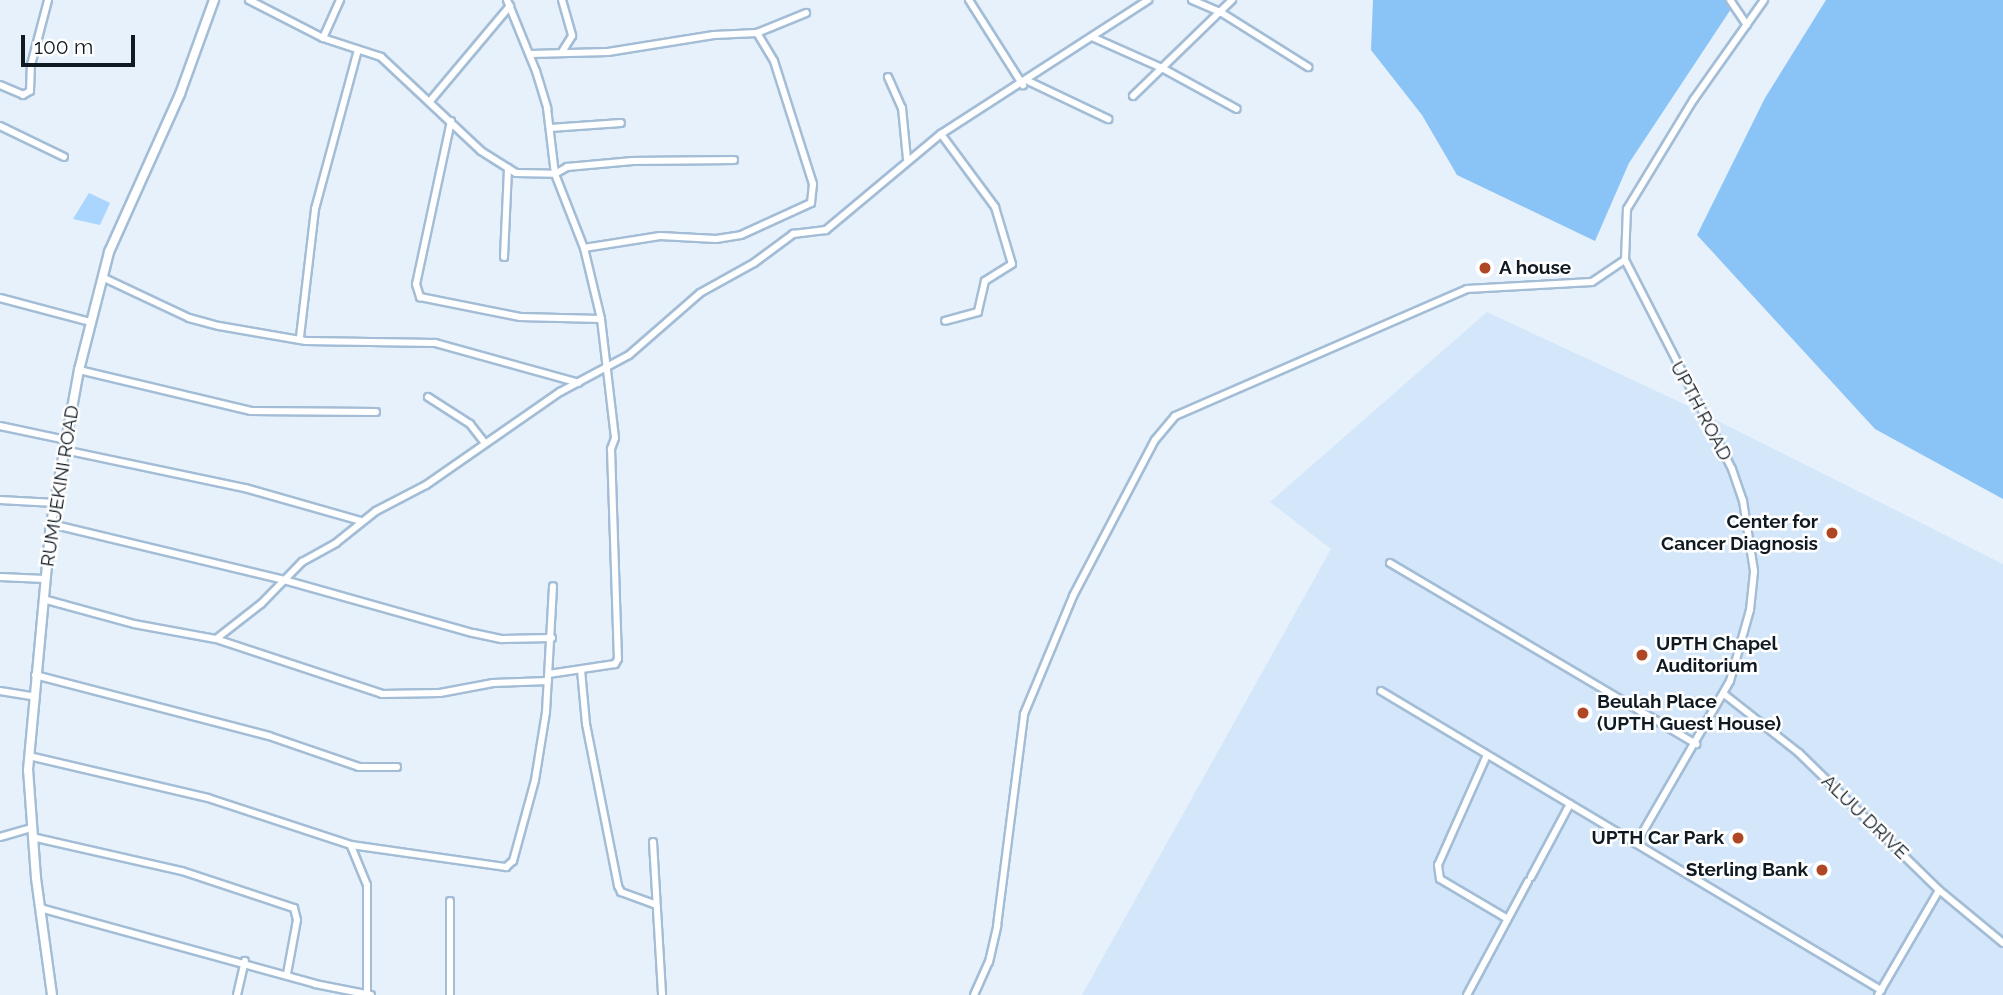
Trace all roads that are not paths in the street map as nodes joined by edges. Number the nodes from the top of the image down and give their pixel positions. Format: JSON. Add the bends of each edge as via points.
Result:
{"nodes":[{"id":1,"x":48,"y":0,"type":"edge"},
{"id":2,"x":214,"y":0,"type":"edge"},
{"id":3,"x":249,"y":0,"type":"edge"},
{"id":4,"x":340,"y":0,"type":"edge"},
{"id":5,"x":562,"y":0,"type":"edge"},
{"id":6,"x":969,"y":0,"type":"edge"},
{"id":7,"x":1148,"y":0,"type":"edge"},
{"id":8,"x":1192,"y":0,"type":"edge"},
{"id":9,"x":1231,"y":0,"type":"edge"},
{"id":10,"x":1730,"y":0,"type":"edge"},
{"id":11,"x":1764,"y":0,"type":"edge"},
{"id":12,"x":508,"y":3,"type":"edge"},
{"id":13,"x":806,"y":13,"type":"dead end"},
{"id":14,"x":1218,"y":13,"type":"junction"},
{"id":15,"x":1747,"y":24,"type":"junction"},
{"id":16,"x":757,"y":33,"type":"junction"},
{"id":17,"x":1092,"y":37,"type":"junction"},
{"id":18,"x":323,"y":38,"type":"junction"},
{"id":19,"x":358,"y":50,"type":"junction"},
{"id":20,"x":562,"y":52,"type":"junction"},
{"id":21,"x":530,"y":54,"type":"junction"},
{"id":22,"x":1308,"y":67,"type":"dead end"},
{"id":23,"x":1162,"y":68,"type":"junction"},
{"id":24,"x":888,"y":77,"type":"dead end"},
{"id":25,"x":1026,"y":83,"type":"junction"},
{"id":26,"x":0,"y":85,"type":"edge"},
{"id":27,"x":1133,"y":96,"type":"dead end"},
{"id":28,"x":431,"y":100,"type":"junction"},
{"id":29,"x":1237,"y":109,"type":"dead end"},
{"id":30,"x":1108,"y":119,"type":"dead end"},
{"id":31,"x":451,"y":121,"type":"junction"},
{"id":32,"x":621,"y":123,"type":"dead end"},
{"id":33,"x":0,"y":126,"type":"edge"},
{"id":34,"x":550,"y":128,"type":"junction"},
{"id":35,"x":942,"y":134,"type":"junction"},
{"id":36,"x":64,"y":157,"type":"dead end"},
{"id":37,"x":907,"y":159,"type":"junction"},
{"id":38,"x":734,"y":160,"type":"dead end"},
{"id":39,"x":508,"y":168,"type":"junction"},
{"id":40,"x":555,"y":174,"type":"junction"},
{"id":41,"x":584,"y":248,"type":"junction"},
{"id":42,"x":504,"y":257,"type":"dead end"},
{"id":43,"x":1625,"y":260,"type":"junction"},
{"id":44,"x":102,"y":277,"type":"junction"},
{"id":45,"x":0,"y":298,"type":"edge"},
{"id":46,"x":601,"y":319,"type":"junction"},
{"id":47,"x":945,"y":321,"type":"dead end"},
{"id":48,"x":90,"y":322,"type":"junction"},
{"id":49,"x":300,"y":337,"type":"junction"},
{"id":50,"x":608,"y":365,"type":"junction"},
{"id":51,"x":79,"y":370,"type":"junction"},
{"id":52,"x":579,"y":383,"type":"junction"},
{"id":53,"x":428,"y":397,"type":"dead end"},
{"id":54,"x":376,"y":412,"type":"dead end"},
{"id":55,"x":0,"y":426,"type":"edge"},
{"id":56,"x":66,"y":440,"type":"junction"},
{"id":57,"x":485,"y":443,"type":"junction"},
{"id":58,"x":64,"y":450,"type":"junction"},
{"id":59,"x":0,"y":500,"type":"edge"},
{"id":60,"x":55,"y":503,"type":"junction"},
{"id":61,"x":362,"y":521,"type":"junction"},
{"id":62,"x":51,"y":524,"type":"junction"},
{"id":63,"x":1390,"y":563,"type":"dead end"},
{"id":64,"x":0,"y":577,"type":"edge"},
{"id":65,"x":45,"y":579,"type":"junction"},
{"id":66,"x":285,"y":580,"type":"junction"},
{"id":67,"x":553,"y":586,"type":"dead end"},
{"id":68,"x":43,"y":598,"type":"junction"},
{"id":69,"x":552,"y":638,"type":"junction"},
{"id":70,"x":216,"y":639,"type":"junction"},
{"id":71,"x":581,"y":670,"type":"junction"},
{"id":72,"x":35,"y":675,"type":"junction"},
{"id":73,"x":548,"y":677,"type":"junction"},
{"id":74,"x":0,"y":691,"type":"edge"},
{"id":75,"x":1381,"y":691,"type":"dead end"},
{"id":76,"x":1724,"y":694,"type":"junction"},
{"id":77,"x":33,"y":696,"type":"junction"},
{"id":78,"x":1696,"y":744,"type":"junction"},
{"id":79,"x":1487,"y":755,"type":"junction"},
{"id":80,"x":29,"y":756,"type":"junction"},
{"id":81,"x":397,"y":767,"type":"dead end"},
{"id":82,"x":1570,"y":804,"type":"junction"},
{"id":83,"x":32,"y":828,"type":"junction"},
{"id":84,"x":0,"y":837,"type":"edge"},
{"id":85,"x":32,"y":837,"type":"junction"},
{"id":86,"x":653,"y":842,"type":"dead end"},
{"id":87,"x":1637,"y":842,"type":"junction"},
{"id":88,"x":351,"y":845,"type":"junction"},
{"id":89,"x":1939,"y":890,"type":"junction"},
{"id":90,"x":450,"y":901,"type":"dead end"},
{"id":91,"x":656,"y":905,"type":"junction"},
{"id":92,"x":40,"y":908,"type":"junction"},
{"id":93,"x":1506,"y":918,"type":"junction"},
{"id":94,"x":2003,"y":943,"type":"edge"},
{"id":95,"x":245,"y":961,"type":"junction"},
{"id":96,"x":288,"y":974,"type":"junction"},
{"id":97,"x":315,"y":984,"type":"junction"},
{"id":98,"x":1880,"y":993,"type":"edge"},
{"id":99,"x":369,"y":994,"type":"edge"},
{"id":100,"x":52,"y":995,"type":"edge"},
{"id":101,"x":237,"y":995,"type":"edge"},
{"id":102,"x":316,"y":995,"type":"edge"},
{"id":103,"x":450,"y":995,"type":"edge"},
{"id":104,"x":662,"y":995,"type":"edge"},
{"id":105,"x":974,"y":995,"type":"edge"},
{"id":106,"x":1467,"y":995,"type":"edge"}],
"edges":[{"from":1,"to":26,"type":"street","via":[[31,65],[30,91],[23,95]]},
{"from":2,"to":44,"type":"street","name":"RUMUEKINI ROAD","via":[[199,49],[127,205]]},
{"from":3,"to":18,"type":"street"},
{"from":4,"to":18,"type":"street"},
{"from":5,"to":20,"type":"street","via":[[572,36]]},
{"from":6,"to":25,"type":"street"},
{"from":7,"to":17,"type":"street"},
{"from":8,"to":14,"type":"street"},
{"from":9,"to":14,"type":"street"},
{"from":10,"to":15,"type":"street"},
{"from":11,"to":15,"type":"street","name":"UPTH ROAD"},
{"from":12,"to":21,"type":"street"},
{"from":12,"to":28,"type":"street"},
{"from":13,"to":16,"type":"street"},
{"from":14,"to":22,"type":"street"},
{"from":14,"to":23,"type":"street"},
{"from":15,"to":43,"type":"street","name":"UPTH ROAD","via":[[1694,99],[1627,209]]},
{"from":16,"to":20,"type":"street","via":[[608,52]]},
{"from":16,"to":41,"type":"street","via":[[774,61],[813,184],[811,203],[741,235],[716,239],[660,236]]},
{"from":17,"to":23,"type":"street"},
{"from":17,"to":25,"type":"street"},
{"from":18,"to":19,"type":"street"},
{"from":19,"to":28,"type":"street","via":[[381,57]]},
{"from":19,"to":49,"type":"street","via":[[316,209]]},
{"from":20,"to":21,"type":"street"},
{"from":21,"to":34,"type":"street"},
{"from":23,"to":27,"type":"street"},
{"from":23,"to":29,"type":"street"},
{"from":24,"to":37,"type":"street","via":[[902,108]]},
{"from":25,"to":30,"type":"street"},
{"from":25,"to":35,"type":"street"},
{"from":28,"to":31,"type":"street"},
{"from":31,"to":39,"type":"street"},
{"from":31,"to":46,"type":"street","via":[[416,284],[420,297],[520,317]]},
{"from":32,"to":34,"type":"street"},
{"from":33,"to":36,"type":"street"},
{"from":34,"to":40,"type":"street"},
{"from":35,"to":37,"type":"street"},
{"from":35,"to":47,"type":"street","via":[[995,207],[1012,264],[985,281],[978,312]]},
{"from":37,"to":50,"type":"street","via":[[826,230],[793,234],[754,264],[700,293],[648,341]]},
{"from":38,"to":40,"type":"street","via":[[632,161],[567,167]]},
{"from":39,"to":40,"type":"street","via":[[516,173]]},
{"from":39,"to":42,"type":"street"},
{"from":40,"to":41,"type":"street"},
{"from":41,"to":46,"type":"street"},
{"from":43,"to":76,"type":"street","name":"UPTH ROAD","via":[[1732,469],[1743,501],[1754,571],[1750,610]]},
{"from":43,"to":105,"type":"street","via":[[1592,282],[1467,289],[1175,415],[1155,440],[1073,596],[1024,714],[998,926]]},
{"from":44,"to":48,"type":"street","name":"RUMUEKINI ROAD"},
{"from":44,"to":49,"type":"street","via":[[189,318],[219,327]]},
{"from":45,"to":48,"type":"street"},
{"from":46,"to":50,"type":"street"},
{"from":48,"to":51,"type":"street","name":"RUMUEKINI ROAD"},
{"from":49,"to":52,"type":"street","via":[[435,343]]},
{"from":50,"to":52,"type":"street"},
{"from":50,"to":71,"type":"street","via":[[615,438],[611,449],[618,659],[615,664]]},
{"from":51,"to":54,"type":"street","via":[[251,411]]},
{"from":51,"to":56,"type":"street","name":"RUMUEKINI ROAD"},
{"from":52,"to":57,"type":"street"},
{"from":53,"to":57,"type":"street","via":[[470,424]]},
{"from":55,"to":56,"type":"street"},
{"from":56,"to":58,"type":"street","name":"RUMUEKINI ROAD"},
{"from":57,"to":61,"type":"street","via":[[426,485]]},
{"from":58,"to":60,"type":"street","name":"RUMUEKINI ROAD"},
{"from":58,"to":61,"type":"street","via":[[245,488]]},
{"from":59,"to":60,"type":"street"},
{"from":60,"to":62,"type":"street","name":"RUMUEKINI ROAD"},
{"from":61,"to":66,"type":"street","via":[[302,562]]},
{"from":62,"to":65,"type":"street","name":"RUMUEKINI ROAD"},
{"from":62,"to":66,"type":"street"},
{"from":63,"to":78,"type":"street"},
{"from":64,"to":65,"type":"street"},
{"from":65,"to":68,"type":"street","name":"RUMUEKINI ROAD"},
{"from":66,"to":69,"type":"street","via":[[473,633],[502,639]]},
{"from":66,"to":70,"type":"street"},
{"from":67,"to":69,"type":"street"},
{"from":68,"to":70,"type":"street","via":[[134,624]]},
{"from":68,"to":72,"type":"street","name":"RUMUEKINI ROAD"},
{"from":69,"to":73,"type":"street"},
{"from":70,"to":73,"type":"street","via":[[392,695]]},
{"from":71,"to":73,"type":"street"},
{"from":71,"to":91,"type":"street","via":[[586,724],[618,886],[621,892]]},
{"from":72,"to":77,"type":"street","name":"RUMUEKINI ROAD"},
{"from":72,"to":81,"type":"street","via":[[269,736],[359,767]]},
{"from":73,"to":88,"type":"street","via":[[535,780],[511,864],[474,864]]},
{"from":74,"to":77,"type":"street"},
{"from":75,"to":79,"type":"street"},
{"from":76,"to":78,"type":"street","name":"UPTH ROAD"},
{"from":76,"to":89,"type":"street","name":"ALUU DRIVE","via":[[1799,753]]},
{"from":77,"to":80,"type":"street","name":"RUMUEKINI ROAD"},
{"from":78,"to":87,"type":"street","name":"UPTH ROAD"},
{"from":79,"to":82,"type":"street"},
{"from":79,"to":93,"type":"street","via":[[1438,865],[1440,879]]},
{"from":80,"to":83,"type":"street","name":"RUMUEKINI ROAD"},
{"from":80,"to":88,"type":"street","via":[[208,798]]},
{"from":82,"to":87,"type":"street"},
{"from":82,"to":93,"type":"street"},
{"from":83,"to":84,"type":"street"},
{"from":83,"to":85,"type":"street","name":"RUMUEKINI ROAD"},
{"from":85,"to":92,"type":"street","name":"RUMUEKINI ROAD"},
{"from":85,"to":96,"type":"street","via":[[182,870],[294,908],[297,920]]},
{"from":86,"to":91,"type":"street"},
{"from":87,"to":98,"type":"street"},
{"from":88,"to":99,"type":"street","via":[[367,885]]},
{"from":89,"to":94,"type":"street","name":"ALUU DRIVE"},
{"from":89,"to":98,"type":"street"},
{"from":90,"to":103,"type":"street"},
{"from":91,"to":104,"type":"street"},
{"from":92,"to":95,"type":"street"},
{"from":92,"to":100,"type":"street","name":"RUMUEKINI ROAD"},
{"from":93,"to":106,"type":"street"},
{"from":95,"to":96,"type":"street"},
{"from":95,"to":101,"type":"street"},
{"from":96,"to":97,"type":"street"},
{"from":97,"to":99,"type":"street"},
{"from":97,"to":102,"type":"street"}]}
